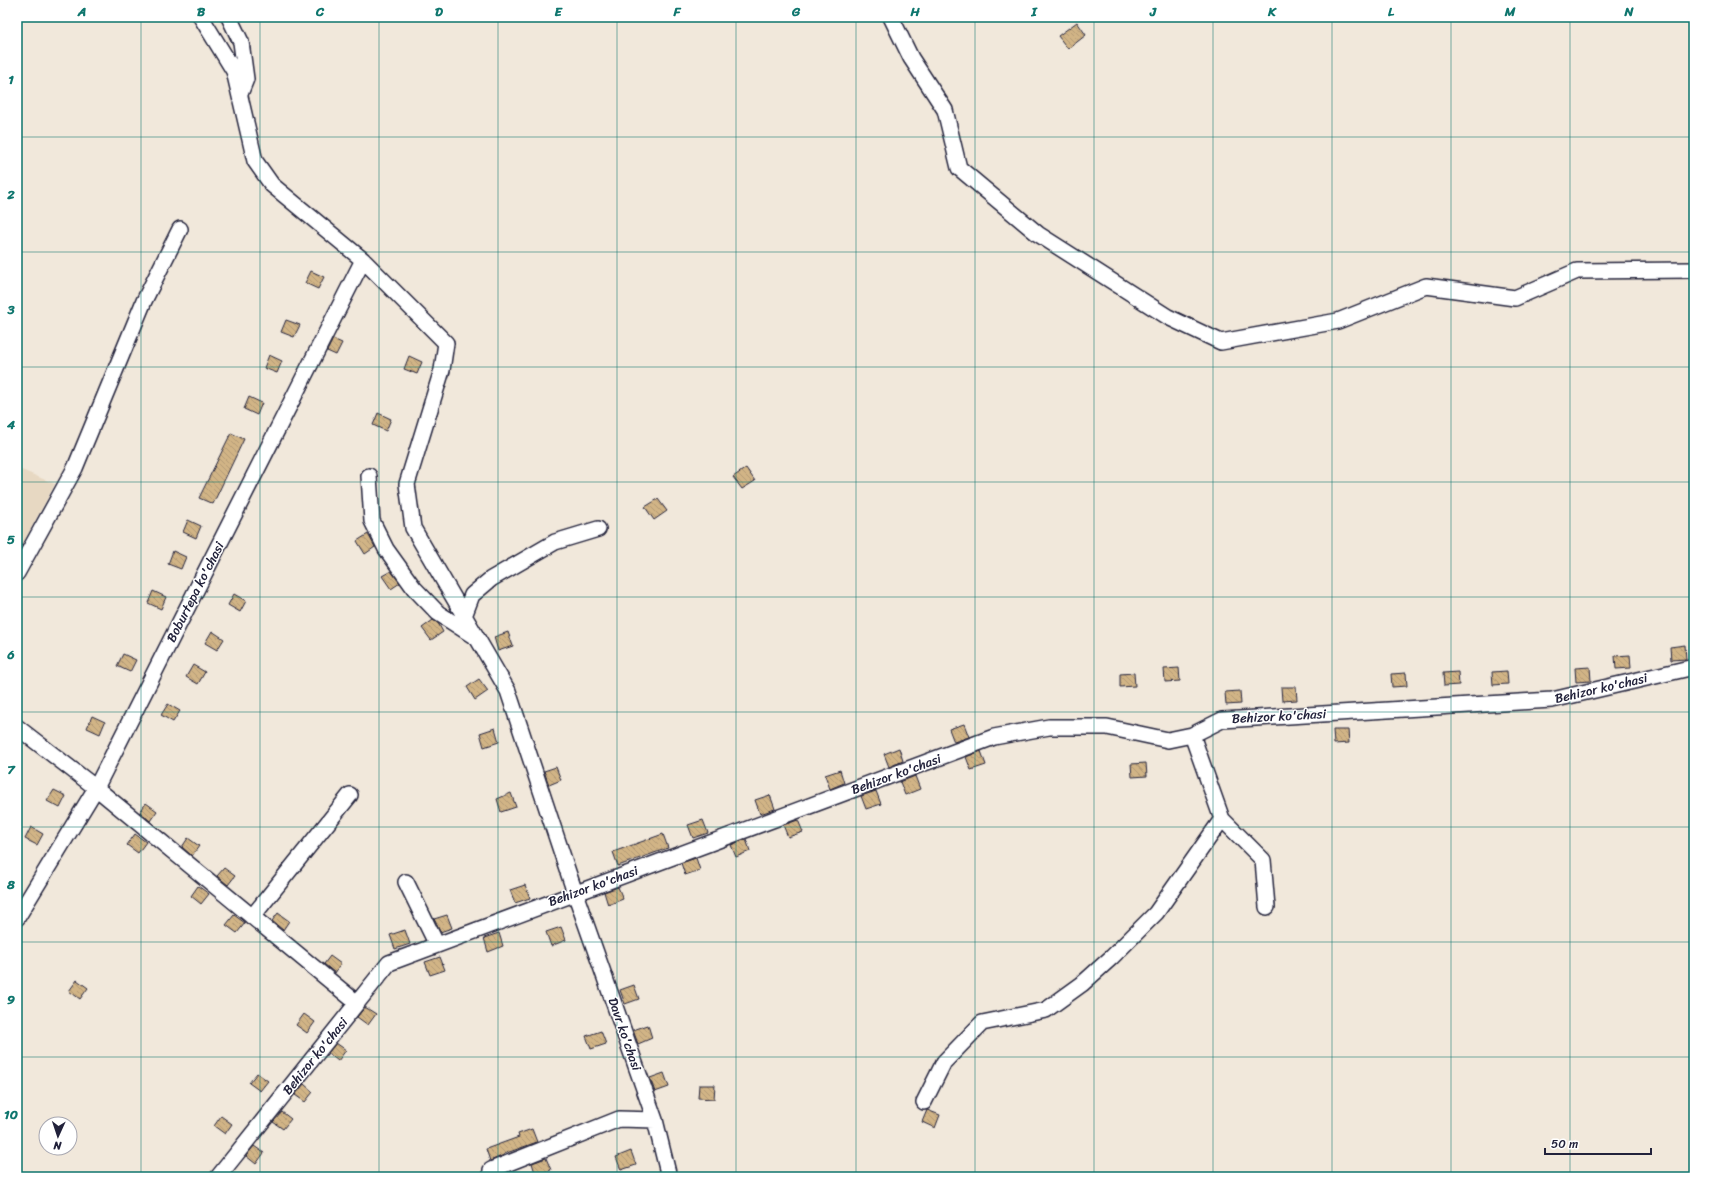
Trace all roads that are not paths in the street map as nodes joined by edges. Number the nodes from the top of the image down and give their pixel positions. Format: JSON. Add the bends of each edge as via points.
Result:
{"nodes":[{"id":1,"x":201,"y":17,"type":"edge"},
{"id":2,"x":229,"y":17,"type":"edge"},
{"id":3,"x":891,"y":17,"type":"edge"},
{"id":4,"x":240,"y":94,"type":"junction"},
{"id":5,"x":180,"y":229,"type":"dead end"},
{"id":6,"x":363,"y":260,"type":"junction"},
{"id":7,"x":1694,"y":270,"type":"edge"},
{"id":8,"x":369,"y":476,"type":"dead end"},
{"id":9,"x":598,"y":528,"type":"dead end"},
{"id":10,"x":17,"y":573,"type":"edge"},
{"id":11,"x":464,"y":616,"type":"junction"},
{"id":12,"x":477,"y":638,"type":"junction"},
{"id":13,"x":1694,"y":667,"type":"edge"},
{"id":14,"x":17,"y":727,"type":"edge"},
{"id":15,"x":1192,"y":735,"type":"junction"},
{"id":16,"x":96,"y":788,"type":"junction"},
{"id":17,"x":350,"y":795,"type":"dead end"},
{"id":18,"x":1222,"y":819,"type":"junction"},
{"id":19,"x":406,"y":882,"type":"dead end"},
{"id":20,"x":575,"y":893,"type":"junction"},
{"id":21,"x":1267,"y":907,"type":"dead end"},
{"id":22,"x":252,"y":917,"type":"junction"},
{"id":23,"x":17,"y":918,"type":"edge"},
{"id":24,"x":437,"y":945,"type":"junction"},
{"id":25,"x":357,"y":1003,"type":"junction"},
{"id":26,"x":924,"y":1102,"type":"dead end"},
{"id":27,"x":655,"y":1120,"type":"junction"},
{"id":28,"x":491,"y":1170,"type":"dead end"},
{"id":29,"x":218,"y":1177,"type":"edge"},
{"id":30,"x":669,"y":1177,"type":"edge"}],
"edges":[{"from":1,"to":4,"type":"street","via":[[234,71]]},
{"from":2,"to":4,"type":"street","via":[[241,42],[246,79]]},
{"from":3,"to":7,"type":"street","via":[[911,58],[945,110],[959,168],[1038,234],[1168,317],[1221,342],[1338,321],[1426,286],[1515,298],[1577,271]]},
{"from":4,"to":6,"type":"street","via":[[255,161],[272,186]]},
{"from":5,"to":10,"type":"street","via":[[144,301],[75,468]]},
{"from":6,"to":11,"type":"street","name":"Davr ko'chasi","via":[[446,343],[442,370],[407,484],[413,528]]},
{"from":6,"to":16,"type":"street","name":"Boburtepa ko'chasi"},
{"from":8,"to":12,"type":"street","via":[[372,521],[386,549],[414,588],[438,613]]},
{"from":9,"to":11,"type":"street","via":[[555,542],[491,579],[472,595]]},
{"from":11,"to":12,"type":"street","name":"Davr ko'chasi"},
{"from":12,"to":20,"type":"street","name":"Davr ko'chasi","via":[[508,691]]},
{"from":13,"to":15,"type":"street","name":"Behizor ko'chasi","via":[[1552,700],[1222,720]]},
{"from":14,"to":16,"type":"street"},
{"from":15,"to":18,"type":"street"},
{"from":15,"to":20,"type":"street","name":"Behizor ko'chasi","via":[[1168,740],[1107,727],[1056,727],[994,737]]},
{"from":16,"to":22,"type":"street"},
{"from":16,"to":23,"type":"street","name":"Boburtepa ko'chasi"},
{"from":17,"to":22,"type":"street"},
{"from":18,"to":21,"type":"street","via":[[1263,860]]},
{"from":18,"to":26,"type":"street","via":[[1156,913],[1112,957],[1082,984],[1046,1010],[982,1023],[944,1062]]},
{"from":19,"to":24,"type":"street"},
{"from":20,"to":24,"type":"street","name":"Behizor ko'chasi"},
{"from":20,"to":27,"type":"street","name":"Davr ko'chasi"},
{"from":22,"to":25,"type":"street"},
{"from":24,"to":25,"type":"street","name":"Behizor ko'chasi","via":[[389,963]]},
{"from":25,"to":29,"type":"street","name":"Behizor ko'chasi"},
{"from":27,"to":28,"type":"street","via":[[620,1119]]},
{"from":27,"to":30,"type":"street","name":"Davr ko'chasi"}]}
